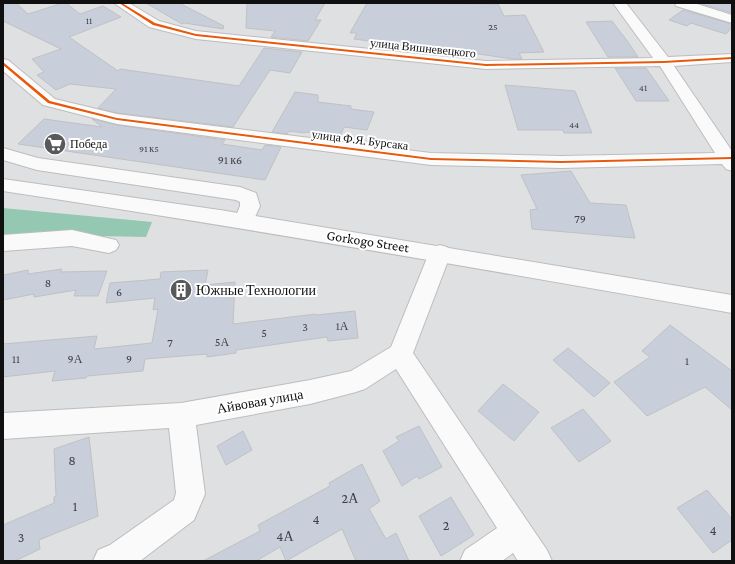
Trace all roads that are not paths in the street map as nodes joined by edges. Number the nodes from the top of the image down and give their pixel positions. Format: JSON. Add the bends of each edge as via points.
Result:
{"nodes":[{"id":1,"x":120,"y":3,"type":"edge"},
{"id":2,"x":619,"y":3,"type":"edge"},
{"id":3,"x":681,"y":3,"type":"edge"},
{"id":4,"x":732,"y":19,"type":"edge"},
{"id":5,"x":732,"y":58,"type":"edge"},
{"id":6,"x":3,"y":62,"type":"edge"},
{"id":7,"x":664,"y":62,"type":"junction"},
{"id":8,"x":3,"y":154,"type":"edge"},
{"id":9,"x":731,"y":161,"type":"edge"},
{"id":10,"x":3,"y":185,"type":"edge"},
{"id":11,"x":244,"y":221,"type":"junction"},
{"id":12,"x":3,"y":243,"type":"edge"},
{"id":13,"x":110,"y":245,"type":"dead end"},
{"id":14,"x":440,"y":253,"type":"junction"},
{"id":15,"x":732,"y":304,"type":"edge"},
{"id":16,"x":400,"y":354,"type":"junction"},
{"id":17,"x":181,"y":415,"type":"junction"},
{"id":18,"x":3,"y":426,"type":"edge"},
{"id":19,"x":516,"y":533,"type":"junction"},
{"id":20,"x":109,"y":561,"type":"edge"},
{"id":21,"x":476,"y":561,"type":"edge"},
{"id":22,"x":536,"y":561,"type":"edge"}],
"edges":[{"from":1,"to":7,"type":"street","name":"улица Вишневецкого","via":[[154,24],[196,35],[486,65]]},
{"from":2,"to":7,"type":"street"},
{"from":3,"to":4,"type":"street"},
{"from":5,"to":7,"type":"street","name":"улица Вишневецкого"},
{"from":6,"to":9,"type":"street","name":"улица Ф.Я. Бурсака","via":[[49,102],[125,120],[431,160]]},
{"from":7,"to":9,"type":"street"},
{"from":8,"to":11,"type":"street","via":[[37,164],[240,194],[249,198],[250,206]]},
{"from":10,"to":11,"type":"street","name":"Gorkogo Street"},
{"from":11,"to":14,"type":"street","name":"Gorkogo Street"},
{"from":12,"to":13,"type":"street","via":[[72,238]]},
{"from":14,"to":15,"type":"street","name":"Gorkogo Street"},
{"from":14,"to":16,"type":"street"},
{"from":16,"to":17,"type":"street","name":"Айвовая улица","via":[[356,381],[310,392]]},
{"from":16,"to":19,"type":"street"},
{"from":17,"to":18,"type":"street","name":"Айвовая улица"},
{"from":17,"to":20,"type":"street","via":[[191,494],[184,510],[121,556]]},
{"from":19,"to":21,"type":"street"},
{"from":19,"to":22,"type":"street"}]}
